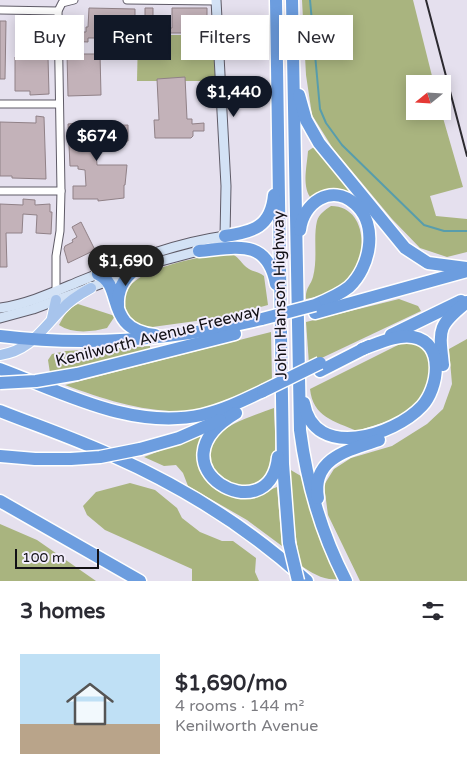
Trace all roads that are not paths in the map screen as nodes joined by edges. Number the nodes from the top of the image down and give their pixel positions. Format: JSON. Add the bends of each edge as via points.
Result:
{"nodes":[{"id":1,"x":74,"y":0,"type":"edge"},
{"id":2,"x":128,"y":0,"type":"edge"},
{"id":3,"x":216,"y":0,"type":"edge"},
{"id":4,"x":276,"y":0,"type":"edge"},
{"id":5,"x":292,"y":0,"type":"edge"},
{"id":6,"x":0,"y":10,"type":"edge"},
{"id":7,"x":58,"y":11,"type":"junction"},
{"id":8,"x":292,"y":15,"type":"edge"},
{"id":9,"x":293,"y":60,"type":"edge"},
{"id":10,"x":296,"y":60,"type":"edge"},
{"id":11,"x":0,"y":104,"type":"edge"},
{"id":12,"x":58,"y":104,"type":"junction"},
{"id":13,"x":279,"y":156,"type":"junction"},
{"id":14,"x":61,"y":191,"type":"junction"},
{"id":15,"x":0,"y":192,"type":"edge"},
{"id":16,"x":225,"y":236,"type":"junction"},
{"id":17,"x":242,"y":247,"type":"junction"},
{"id":18,"x":199,"y":251,"type":"junction"},
{"id":19,"x":296,"y":263,"type":"junction"},
{"id":20,"x":135,"y":270,"type":"junction"},
{"id":21,"x":467,"y":270,"type":"edge"},
{"id":22,"x":103,"y":278,"type":"junction"},
{"id":23,"x":91,"y":288,"type":"junction"},
{"id":24,"x":56,"y":295,"type":"junction"},
{"id":25,"x":467,"y":298,"type":"edge"},
{"id":26,"x":467,"y":302,"type":"edge"},
{"id":27,"x":0,"y":308,"type":"edge"},
{"id":28,"x":315,"y":309,"type":"junction"},
{"id":29,"x":120,"y":313,"type":"junction"},
{"id":30,"x":281,"y":317,"type":"junction"},
{"id":31,"x":0,"y":318,"type":"edge"},
{"id":32,"x":426,"y":318,"type":"junction"},
{"id":33,"x":50,"y":323,"type":"junction"},
{"id":34,"x":262,"y":323,"type":"junction"},
{"id":35,"x":0,"y":336,"type":"edge"},
{"id":36,"x":172,"y":336,"type":"junction"},
{"id":37,"x":36,"y":340,"type":"junction"},
{"id":38,"x":297,"y":348,"type":"junction"},
{"id":39,"x":362,"y":349,"type":"junction"},
{"id":40,"x":0,"y":355,"type":"edge"},
{"id":41,"x":320,"y":367,"type":"junction"},
{"id":42,"x":0,"y":369,"type":"edge"},
{"id":43,"x":0,"y":383,"type":"edge"},
{"id":44,"x":263,"y":395,"type":"junction"},
{"id":45,"x":0,"y":411,"type":"edge"},
{"id":46,"x":236,"y":414,"type":"junction"},
{"id":47,"x":282,"y":415,"type":"junction"},
{"id":48,"x":0,"y":456,"type":"edge"},
{"id":49,"x":0,"y":501,"type":"edge"},
{"id":50,"x":0,"y":505,"type":"edge"},
{"id":51,"x":34,"y":520,"type":"junction"},
{"id":52,"x":327,"y":540,"type":"junction"},
{"id":53,"x":140,"y":581,"type":"edge"},
{"id":54,"x":298,"y":581,"type":"edge"},
{"id":55,"x":307,"y":581,"type":"edge"},
{"id":56,"x":346,"y":581,"type":"edge"}],
"edges":[{"from":1,"to":7,"type":"street","via":[[62,3]]},
{"from":2,"to":3,"type":"street"},
{"from":3,"to":16,"type":"main road","via":[[226,186]]},
{"from":4,"to":13,"type":"highway","name":"John Hanson Highway"},
{"from":5,"to":8,"type":"highway","name":"John Hanson Highway"},
{"from":6,"to":7,"type":"street"},
{"from":7,"to":12,"type":"street"},
{"from":9,"to":19,"type":"highway","name":"John Hanson Highway"},
{"from":10,"to":21,"type":"highway","via":[[303,112],[322,148],[409,252],[433,264]]},
{"from":11,"to":12,"type":"street"},
{"from":12,"to":14,"type":"street"},
{"from":13,"to":16,"type":"highway","via":[[273,205],[267,218],[252,232]]},
{"from":13,"to":30,"type":"highway","name":"John Hanson Highway"},
{"from":14,"to":15,"type":"street"},
{"from":14,"to":24,"type":"street"},
{"from":16,"to":17,"type":"highway"},
{"from":16,"to":18,"type":"main road","via":[[220,244]]},
{"from":16,"to":22,"type":"main road","via":[[166,248]]},
{"from":17,"to":18,"type":"highway"},
{"from":17,"to":30,"type":"highway","via":[[261,255],[271,267]]},
{"from":18,"to":20,"type":"main road"},
{"from":19,"to":28,"type":"highway","via":[[302,221],[310,205],[321,198],[334,196],[348,199],[357,206],[369,236],[364,265],[346,289]]},
{"from":19,"to":38,"type":"highway","name":"John Hanson Highway"},
{"from":20,"to":22,"type":"main road"},
{"from":20,"to":29,"type":"highway","via":[[120,289],[117,299]]},
{"from":21,"to":28,"type":"highway","name":"Kenilworth Avenue Freeway"},
{"from":22,"to":23,"type":"main road"},
{"from":22,"to":24,"type":"main road"},
{"from":22,"to":29,"type":"highway"},
{"from":23,"to":24,"type":"main road"},
{"from":23,"to":33,"type":"main road","via":[[65,306]]},
{"from":24,"to":27,"type":"main road"},
{"from":24,"to":31,"type":"main road","via":[[26,312]]},
{"from":24,"to":33,"type":"main road"},
{"from":25,"to":32,"type":"highway"},
{"from":26,"to":52,"type":"highway","via":[[448,318],[441,330],[443,378],[432,406],[421,418],[403,429],[338,455],[323,468],[317,491]]},
{"from":28,"to":34,"type":"highway","name":"Kenilworth Avenue Freeway"},
{"from":29,"to":36,"type":"highway","via":[[126,324],[137,331]]},
{"from":30,"to":47,"type":"highway","name":"John Hanson Highway"},
{"from":32,"to":39,"type":"highway"},
{"from":32,"to":41,"type":"highway"},
{"from":33,"to":37,"type":"main road"},
{"from":34,"to":36,"type":"highway"},
{"from":34,"to":43,"type":"highway","name":"Kenilworth Avenue Freeway","bridge":true,"via":[[77,374]]},
{"from":35,"to":37,"type":"highway"},
{"from":36,"to":37,"type":"highway","via":[[109,342]]},
{"from":37,"to":40,"type":"main road","via":[[17,351]]},
{"from":38,"to":39,"type":"highway","via":[[307,416],[322,432],[346,438],[382,431],[408,418],[428,399],[435,380],[434,354],[419,339],[404,337]]},
{"from":38,"to":52,"type":"highway","name":"John Hanson Highway","via":[[304,458]]},
{"from":39,"to":41,"type":"highway"},
{"from":41,"to":44,"type":"highway"},
{"from":42,"to":44,"type":"highway","via":[[108,410],[150,418],[172,419],[202,414]]},
{"from":44,"to":46,"type":"highway"},
{"from":45,"to":55,"type":"highway","via":[[97,448],[156,476],[239,527]]},
{"from":46,"to":47,"type":"highway","via":[[210,435],[204,460],[217,484],[242,492],[261,487],[274,474]]},
{"from":46,"to":48,"type":"highway","bridge":true,"via":[[188,434],[110,455],[70,459]]},
{"from":47,"to":54,"type":"highway","name":"John Hanson Highway","bridge":true,"via":[[289,543]]},
{"from":49,"to":51,"type":"highway"},
{"from":50,"to":51,"type":"highway"},
{"from":51,"to":53,"type":"highway"},
{"from":52,"to":56,"type":"highway","name":"John Hanson Highway"}]}
